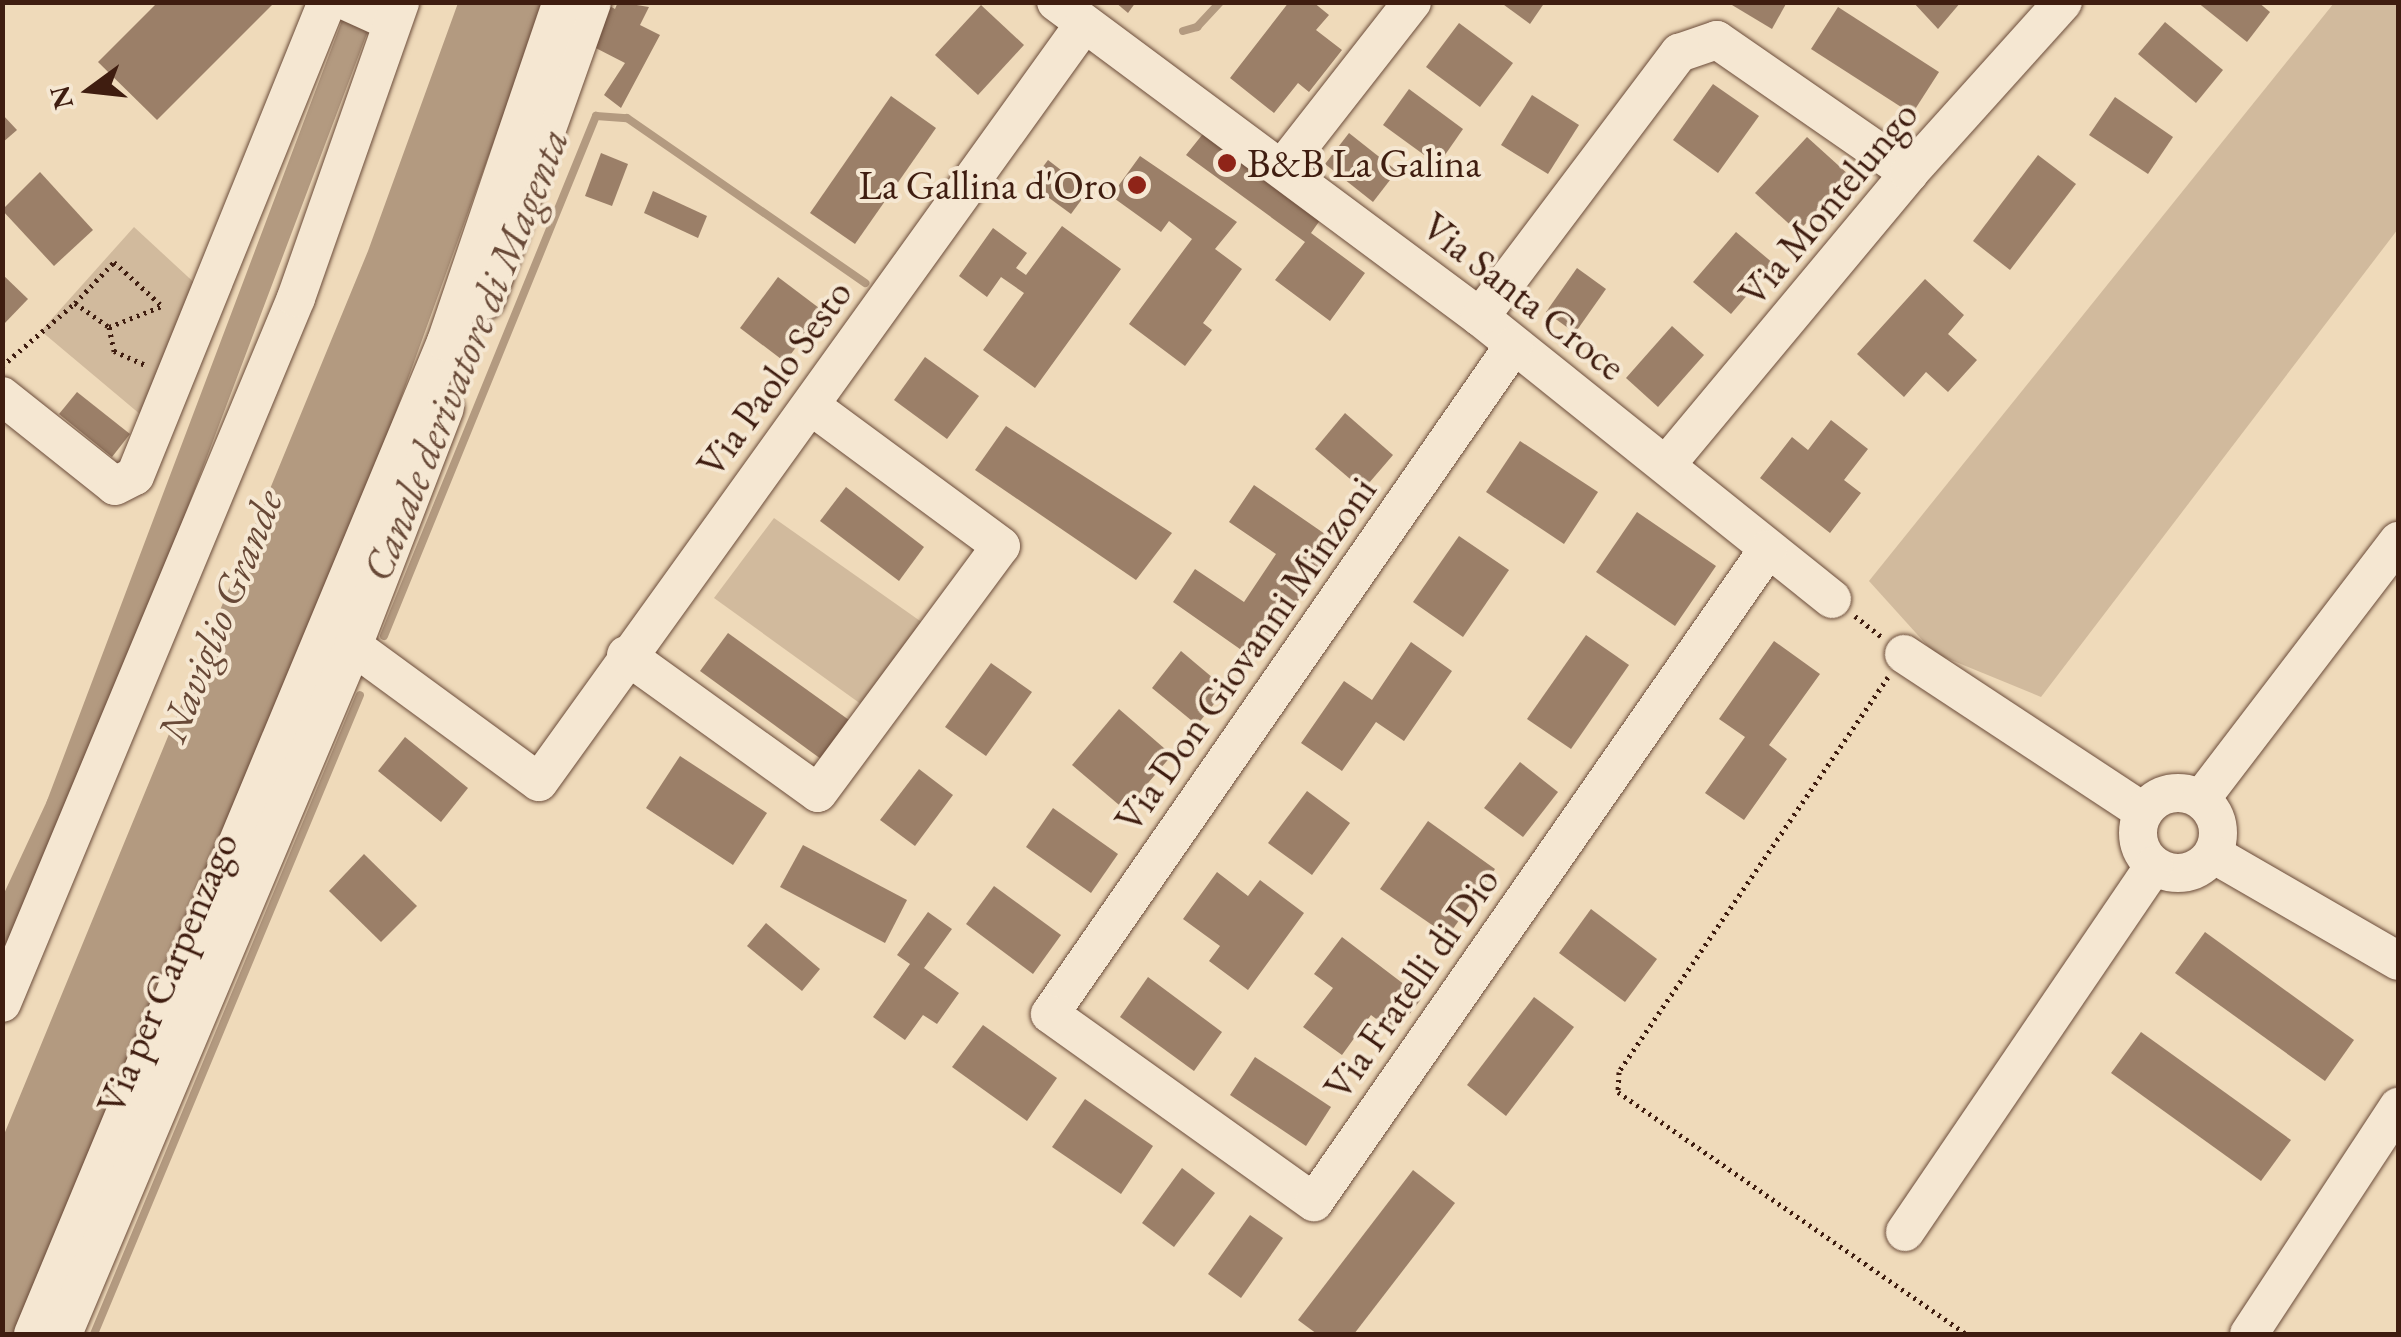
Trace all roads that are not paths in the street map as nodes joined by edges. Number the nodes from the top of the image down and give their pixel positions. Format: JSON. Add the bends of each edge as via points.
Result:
{"nodes":[{"id":1,"x":328,"y":2,"type":"edge"},
{"id":2,"x":348,"y":2,"type":"edge"},
{"id":3,"x":562,"y":2,"type":"edge"},
{"id":4,"x":592,"y":2,"type":"edge"},
{"id":5,"x":1412,"y":2,"type":"edge"},
{"id":6,"x":2062,"y":2,"type":"edge"},
{"id":7,"x":396,"y":12,"type":"edge"},
{"id":8,"x":1069,"y":15,"type":"edge"},
{"id":9,"x":1284,"y":166,"type":"junction"},
{"id":10,"x":1909,"y":173,"type":"junction"},
{"id":11,"x":1480,"y":316,"type":"junction"},
{"id":12,"x":1514,"y":345,"type":"junction"},
{"id":13,"x":2,"y":396,"type":"edge"},
{"id":14,"x":811,"y":406,"type":"junction"},
{"id":15,"x":1666,"y":465,"type":"junction"},
{"id":16,"x":2398,"y":541,"type":"edge"},
{"id":17,"x":1768,"y":549,"type":"junction"},
{"id":18,"x":1832,"y":600,"type":"road end"},
{"id":19,"x":353,"y":646,"type":"junction"},
{"id":20,"x":1904,"y":654,"type":"road end"},
{"id":21,"x":626,"y":655,"type":"junction"},
{"id":22,"x":2201,"y":799,"type":"junction"},
{"id":23,"x":2144,"y":812,"type":"junction"},
{"id":24,"x":2212,"y":854,"type":"junction"},
{"id":25,"x":2154,"y":865,"type":"junction"},
{"id":26,"x":2398,"y":961,"type":"edge"},
{"id":27,"x":2,"y":1003,"type":"edge"},
{"id":28,"x":1050,"y":1014,"type":"joint"},
{"id":29,"x":2398,"y":1106,"type":"edge"},
{"id":30,"x":1906,"y":1232,"type":"dead end"},
{"id":31,"x":33,"y":1334,"type":"edge"},
{"id":32,"x":63,"y":1334,"type":"edge"},
{"id":33,"x":2249,"y":1334,"type":"edge"}],
"edges":[{"from":1,"to":13,"type":"street","via":[[135,476],[114,486]]},
{"from":2,"to":7,"type":"street"},
{"from":3,"to":31,"type":"street","via":[[446,342]]},
{"from":4,"to":19,"type":"street","name":"Via per Carpenzago","via":[[525,199]]},
{"from":5,"to":9,"type":"street"},
{"from":6,"to":10,"type":"street","name":"Via Montelungo"},
{"from":7,"to":27,"type":"street","via":[[296,298]]},
{"from":8,"to":9,"type":"street","name":"Via Santa Croce"},
{"from":8,"to":14,"type":"street","name":"Via Paolo Sesto"},
{"from":9,"to":11,"type":"street","name":"Via Santa Croce"},
{"from":10,"to":11,"type":"street","via":[[1718,40],[1679,53]]},
{"from":10,"to":15,"type":"street","name":"Via Montelungo"},
{"from":11,"to":12,"type":"street","name":"Via Santa Croce"},
{"from":12,"to":15,"type":"street","name":"Via Santa Croce"},
{"from":12,"to":28,"type":"street","name":"Via Don Giovanni Minzoni"},
{"from":14,"to":21,"type":"street","name":"Via Paolo Sesto"},
{"from":14,"to":21,"type":"street","via":[[1000,546],[818,793]]},
{"from":15,"to":17,"type":"street","name":"Via Santa Croce"},
{"from":16,"to":22,"type":"street"},
{"from":17,"to":18,"type":"street","name":"Via Santa Croce"},
{"from":17,"to":28,"type":"street","name":"Via Fratelli di Dio","via":[[1314,1202]]},
{"from":19,"to":21,"type":"street","name":"Via Paolo Sesto","via":[[539,782]]},
{"from":19,"to":32,"type":"street","name":"Via per Carpenzago"},
{"from":20,"to":23,"type":"street"},
{"from":22,"to":23,"type":"street","via":[[2176,792]]},
{"from":22,"to":24,"type":"street","via":[[2219,830]]},
{"from":23,"to":25,"type":"street","via":[[2138,834]]},
{"from":24,"to":25,"type":"street","via":[[2192,871]]},
{"from":24,"to":26,"type":"street"},
{"from":25,"to":30,"type":"street"},
{"from":29,"to":33,"type":"street"}]}
